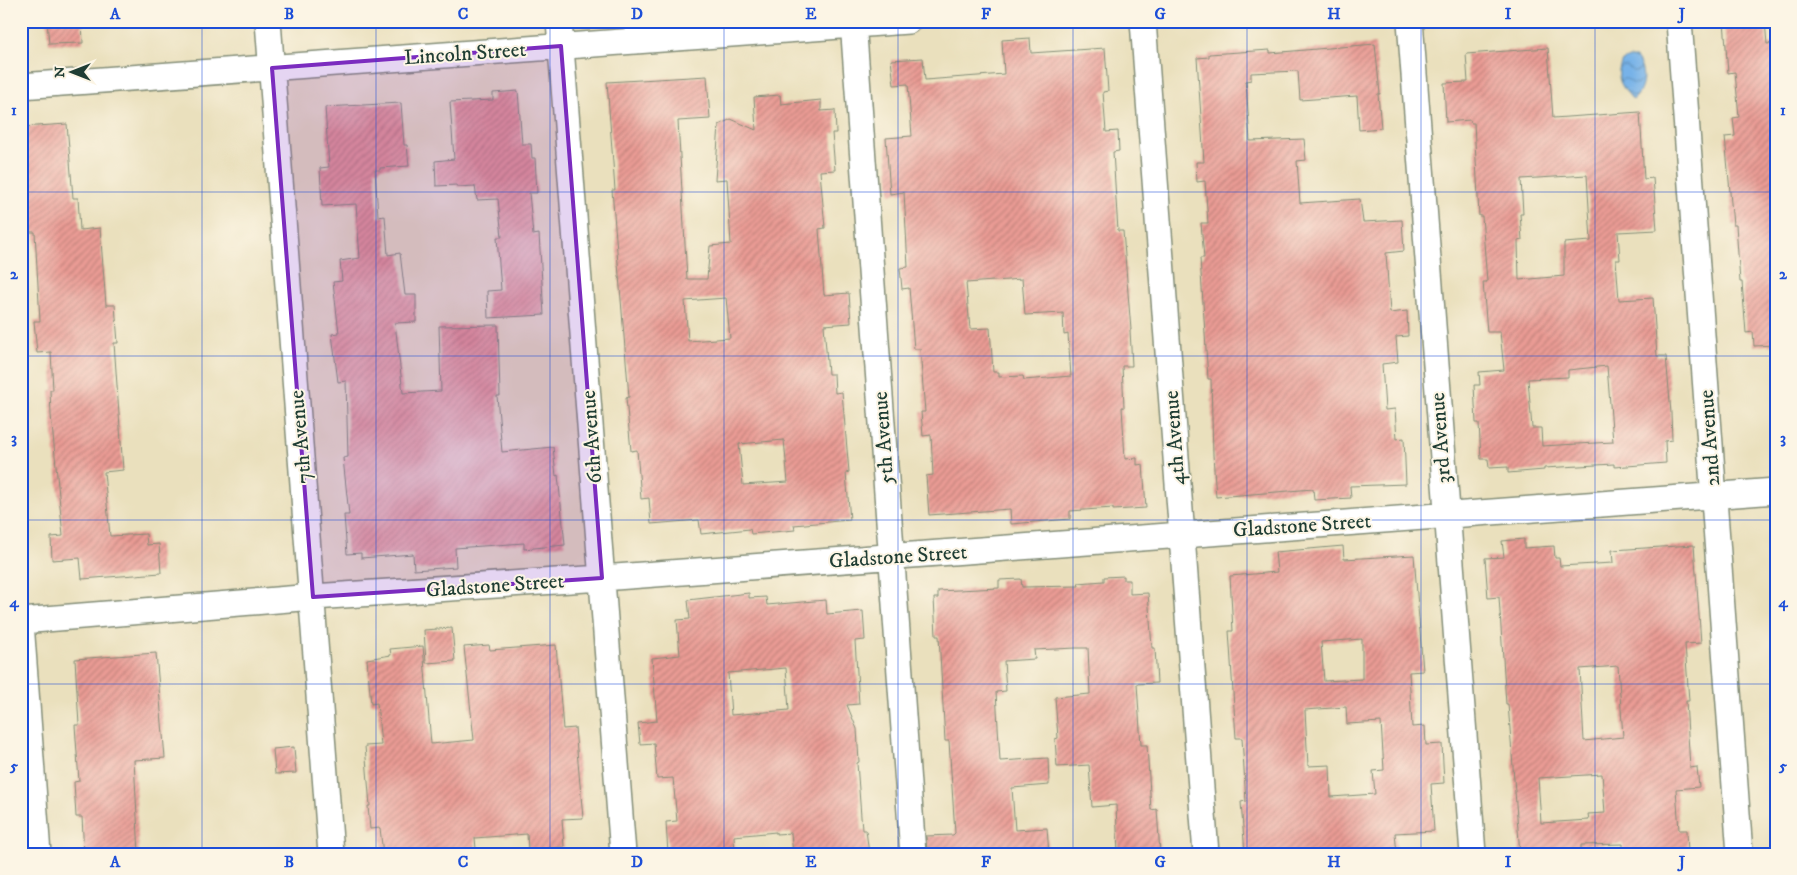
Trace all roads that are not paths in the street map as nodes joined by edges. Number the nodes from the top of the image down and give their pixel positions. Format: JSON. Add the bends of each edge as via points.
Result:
{"nodes":[{"id":1,"x":268,"y":21,"type":"edge"},
{"id":2,"x":908,"y":21,"type":"edge"},
{"id":3,"x":1143,"y":21,"type":"edge"},
{"id":4,"x":1410,"y":21,"type":"edge"},
{"id":5,"x":1679,"y":21,"type":"edge"},
{"id":6,"x":853,"y":23,"type":"edge"},
{"id":7,"x":560,"y":33,"type":"edge"},
{"id":8,"x":272,"y":68,"type":"junction"},
{"id":9,"x":21,"y":86,"type":"edge"},
{"id":10,"x":1776,"y":491,"type":"edge"},
{"id":11,"x":1714,"y":495,"type":"junction"},
{"id":12,"x":1446,"y":514,"type":"junction"},
{"id":13,"x":1182,"y":534,"type":"junction"},
{"id":14,"x":891,"y":556,"type":"junction"},
{"id":15,"x":602,"y":578,"type":"junction"},
{"id":16,"x":313,"y":597,"type":"junction"},
{"id":17,"x":21,"y":622,"type":"edge"},
{"id":18,"x":38,"y":854,"type":"edge"},
{"id":19,"x":332,"y":854,"type":"edge"},
{"id":20,"x":623,"y":854,"type":"edge"},
{"id":21,"x":913,"y":854,"type":"edge"},
{"id":22,"x":1206,"y":854,"type":"edge"},
{"id":23,"x":1472,"y":854,"type":"edge"},
{"id":24,"x":1740,"y":854,"type":"edge"}],
"edges":[{"from":1,"to":8,"type":"street","name":"7th Avenue"},
{"from":2,"to":6,"type":"street","name":"Lincoln Street"},
{"from":3,"to":13,"type":"street","name":"4th Avenue"},
{"from":4,"to":12,"type":"street","name":"3rd Avenue"},
{"from":5,"to":11,"type":"street","name":"2nd Avenue"},
{"from":6,"to":7,"type":"street","name":"Lincoln Street"},
{"from":6,"to":14,"type":"street","name":"5th Avenue"},
{"from":7,"to":8,"type":"street","name":"Lincoln Street"},
{"from":7,"to":15,"type":"street","name":"6th Avenue"},
{"from":8,"to":9,"type":"street","name":"Lincoln Street"},
{"from":8,"to":16,"type":"street","name":"7th Avenue"},
{"from":10,"to":11,"type":"street","name":"Gladstone Street"},
{"from":11,"to":12,"type":"street","name":"Gladstone Street"},
{"from":11,"to":24,"type":"street","name":"2nd Avenue"},
{"from":12,"to":13,"type":"street","name":"Gladstone Street"},
{"from":12,"to":23,"type":"street","name":"3rd Avenue"},
{"from":13,"to":14,"type":"street","name":"Gladstone Street"},
{"from":13,"to":22,"type":"street","name":"4th Avenue"},
{"from":14,"to":15,"type":"street","name":"Gladstone Street"},
{"from":14,"to":21,"type":"street","name":"5th Avenue"},
{"from":15,"to":16,"type":"street","name":"Gladstone Street"},
{"from":15,"to":20,"type":"street","name":"6th Avenue"},
{"from":16,"to":17,"type":"street","name":"Gladstone Street"},
{"from":16,"to":19,"type":"street","name":"7th Avenue"},
{"from":17,"to":18,"type":"street"}]}
